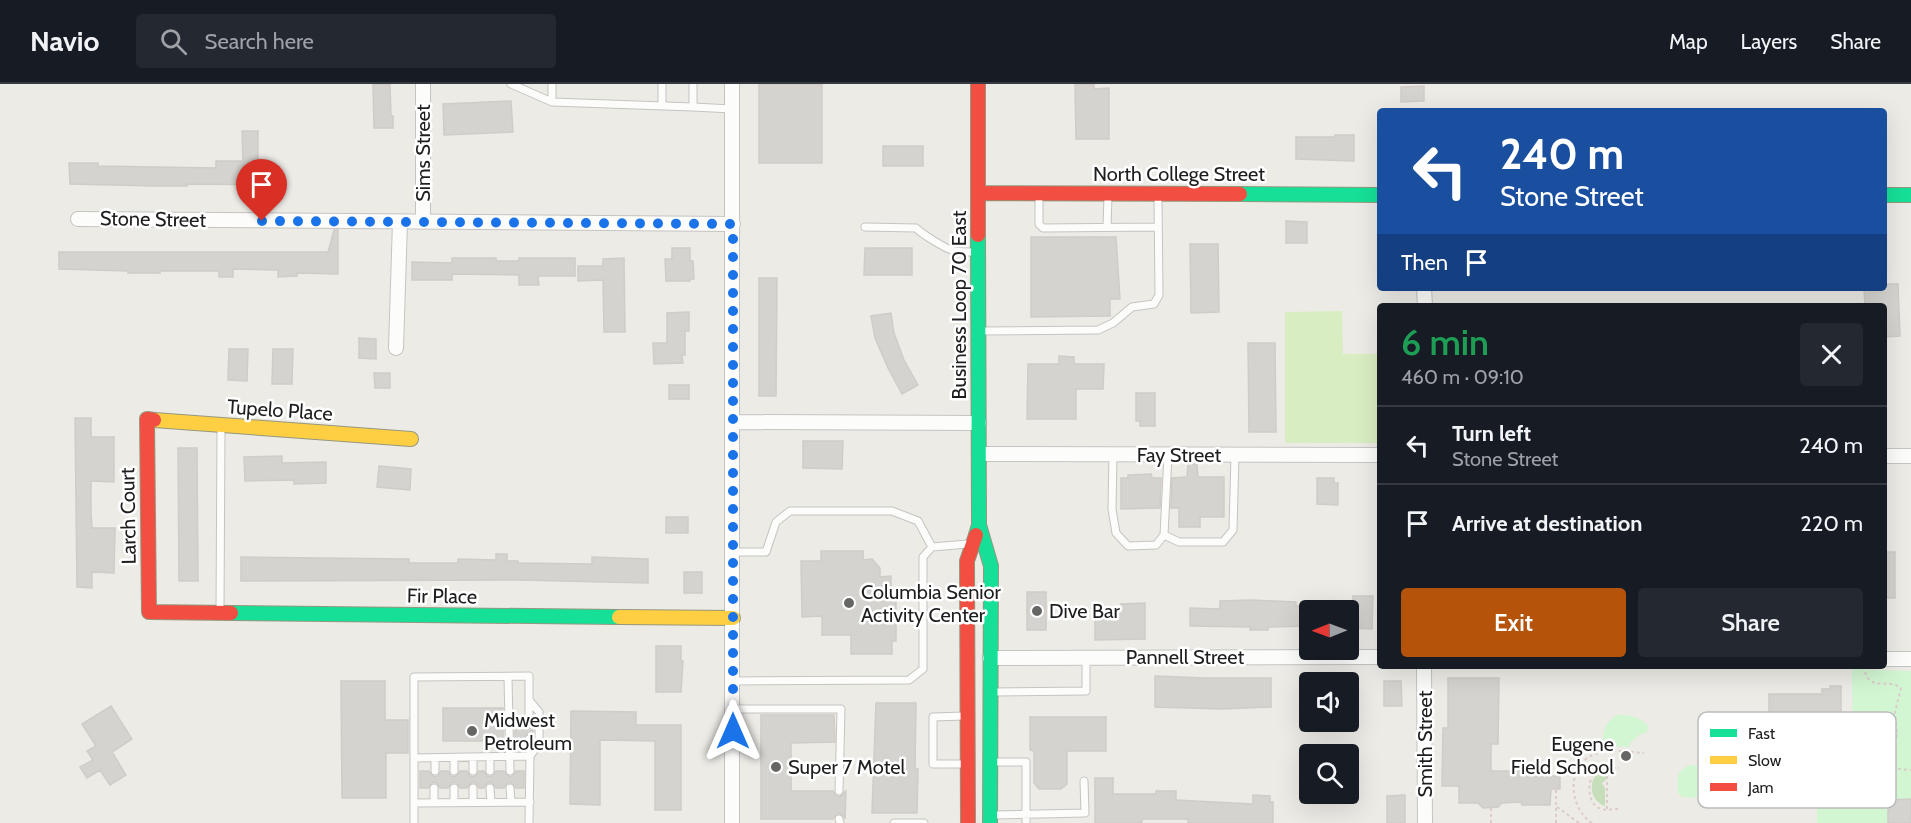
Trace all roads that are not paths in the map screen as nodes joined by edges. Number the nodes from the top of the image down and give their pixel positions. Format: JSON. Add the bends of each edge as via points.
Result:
{"nodes":[{"id":1,"x":423,"y":84,"type":"edge"},
{"id":2,"x":511,"y":84,"type":"edge"},
{"id":3,"x":552,"y":84,"type":"edge"},
{"id":4,"x":662,"y":84,"type":"edge"},
{"id":5,"x":693,"y":84,"type":"edge"},
{"id":6,"x":732,"y":84,"type":"edge"},
{"id":7,"x":978,"y":84,"type":"edge"},
{"id":8,"x":552,"y":102,"type":"junction"},
{"id":9,"x":662,"y":106,"type":"junction"},
{"id":10,"x":693,"y":107,"type":"junction"},
{"id":11,"x":732,"y":109,"type":"junction"},
{"id":12,"x":978,"y":193,"type":"junction"},
{"id":13,"x":1039,"y":194,"type":"junction"},
{"id":14,"x":1108,"y":194,"type":"junction"},
{"id":15,"x":1158,"y":194,"type":"junction"},
{"id":16,"x":1377,"y":195,"type":"edge"},
{"id":17,"x":1887,"y":195,"type":"edge"},
{"id":18,"x":1911,"y":195,"type":"edge"},
{"id":19,"x":78,"y":219,"type":"dead end"},
{"id":20,"x":400,"y":222,"type":"junction"},
{"id":21,"x":423,"y":222,"type":"junction"},
{"id":22,"x":733,"y":224,"type":"junction"},
{"id":23,"x":865,"y":227,"type":"dead end"},
{"id":24,"x":1107,"y":227,"type":"junction"},
{"id":25,"x":1158,"y":227,"type":"junction"},
{"id":26,"x":979,"y":252,"type":"junction"},
{"id":27,"x":979,"y":331,"type":"junction"},
{"id":28,"x":396,"y":348,"type":"dead end"},
{"id":29,"x":147,"y":419,"type":"joint"},
{"id":30,"x":732,"y":422,"type":"junction"},
{"id":31,"x":979,"y":423,"type":"junction"},
{"id":32,"x":221,"y":425,"type":"junction"},
{"id":33,"x":411,"y":439,"type":"dead end"},
{"id":34,"x":979,"y":454,"type":"junction"},
{"id":35,"x":1113,"y":455,"type":"junction"},
{"id":36,"x":1168,"y":455,"type":"junction"},
{"id":37,"x":1235,"y":455,"type":"junction"},
{"id":38,"x":1377,"y":455,"type":"edge"},
{"id":39,"x":1887,"y":456,"type":"edge"},
{"id":40,"x":1911,"y":456,"type":"edge"},
{"id":41,"x":979,"y":525,"type":"junction"},
{"id":42,"x":1164,"y":535,"type":"junction"},
{"id":43,"x":973,"y":544,"type":"junction"},
{"id":44,"x":932,"y":547,"type":"junction"},
{"id":45,"x":733,"y":552,"type":"junction"},
{"id":46,"x":149,"y":612,"type":"joint"},
{"id":47,"x":220,"y":614,"type":"junction"},
{"id":48,"x":734,"y":618,"type":"junction"},
{"id":49,"x":1086,"y":657,"type":"junction"},
{"id":50,"x":1377,"y":657,"type":"edge"},
{"id":51,"x":990,"y":658,"type":"junction"},
{"id":52,"x":1887,"y":659,"type":"edge"},
{"id":53,"x":1911,"y":659,"type":"edge"},
{"id":54,"x":1424,"y":669,"type":"edge"},
{"id":55,"x":508,"y":677,"type":"junction"},
{"id":56,"x":733,"y":681,"type":"junction"},
{"id":57,"x":990,"y":692,"type":"junction"},
{"id":58,"x":529,"y":700,"type":"junction"},
{"id":59,"x":733,"y":708,"type":"junction"},
{"id":60,"x":968,"y":716,"type":"junction"},
{"id":61,"x":529,"y":722,"type":"dead end"},
{"id":62,"x":530,"y":739,"type":"dead end"},
{"id":63,"x":510,"y":756,"type":"junction"},
{"id":64,"x":530,"y":756,"type":"junction"},
{"id":65,"x":473,"y":757,"type":"junction"},
{"id":66,"x":490,"y":757,"type":"junction"},
{"id":67,"x":414,"y":758,"type":"junction"},
{"id":68,"x":435,"y":758,"type":"junction"},
{"id":69,"x":454,"y":758,"type":"junction"},
{"id":70,"x":990,"y":762,"type":"junction"},
{"id":71,"x":968,"y":764,"type":"junction"},
{"id":72,"x":435,"y":771,"type":"dead end"},
{"id":73,"x":454,"y":771,"type":"dead end"},
{"id":74,"x":473,"y":771,"type":"dead end"},
{"id":75,"x":490,"y":771,"type":"dead end"},
{"id":76,"x":510,"y":771,"type":"dead end"},
{"id":77,"x":1084,"y":781,"type":"dead end"},
{"id":78,"x":434,"y":788,"type":"dead end"},
{"id":79,"x":454,"y":788,"type":"dead end"},
{"id":80,"x":473,"y":788,"type":"dead end"},
{"id":81,"x":490,"y":788,"type":"dead end"},
{"id":82,"x":510,"y":788,"type":"dead end"},
{"id":83,"x":839,"y":791,"type":"dead end"},
{"id":84,"x":511,"y":801,"type":"junction"},
{"id":85,"x":454,"y":802,"type":"junction"},
{"id":86,"x":473,"y":802,"type":"junction"},
{"id":87,"x":491,"y":802,"type":"junction"},
{"id":88,"x":530,"y":802,"type":"junction"},
{"id":89,"x":414,"y":803,"type":"junction"},
{"id":90,"x":434,"y":803,"type":"junction"},
{"id":91,"x":1070,"y":814,"type":"junction"},
{"id":92,"x":990,"y":819,"type":"edge"},
{"id":93,"x":1026,"y":819,"type":"edge"},
{"id":94,"x":414,"y":823,"type":"edge"},
{"id":95,"x":529,"y":823,"type":"edge"},
{"id":96,"x":732,"y":823,"type":"edge"},
{"id":97,"x":894,"y":823,"type":"edge"},
{"id":98,"x":924,"y":823,"type":"edge"},
{"id":99,"x":968,"y":823,"type":"edge"},
{"id":100,"x":1070,"y":823,"type":"edge"},
{"id":101,"x":1425,"y":823,"type":"edge"}],
"edges":[{"from":1,"to":21,"type":"street","name":"Sims Street"},
{"from":2,"to":8,"type":"lane"},
{"from":3,"to":8,"type":"lane"},
{"from":4,"to":9,"type":"lane"},
{"from":5,"to":10,"type":"lane"},
{"from":6,"to":11,"type":"street"},
{"from":7,"to":12,"type":"main road","name":"Business Loop 70 East"},
{"from":8,"to":9,"type":"lane"},
{"from":9,"to":10,"type":"lane"},
{"from":10,"to":11,"type":"lane"},
{"from":11,"to":22,"type":"street"},
{"from":12,"to":13,"type":"main road","name":"North College Street"},
{"from":12,"to":26,"type":"main road","name":"Business Loop 70 East"},
{"from":13,"to":14,"type":"main road","name":"North College Street"},
{"from":13,"to":24,"type":"lane","via":[[1039,224],[1043,228]]},
{"from":14,"to":15,"type":"main road","name":"North College Street"},
{"from":14,"to":24,"type":"lane"},
{"from":15,"to":16,"type":"main road","name":"North College Street"},
{"from":15,"to":25,"type":"lane"},
{"from":17,"to":18,"type":"main road"},
{"from":19,"to":20,"type":"street","name":"Stone Street"},
{"from":20,"to":21,"type":"street","name":"Stone Street"},
{"from":20,"to":28,"type":"street"},
{"from":21,"to":22,"type":"street","name":"Stone Street"},
{"from":22,"to":30,"type":"street"},
{"from":23,"to":26,"type":"lane","via":[[916,228],[952,251]]},
{"from":24,"to":25,"type":"lane"},
{"from":25,"to":27,"type":"lane","via":[[1159,295],[1154,304],[1131,307],[1098,330]]},
{"from":26,"to":27,"type":"main road","name":"Business Loop 70 East"},
{"from":27,"to":31,"type":"main road","name":"Business Loop 70 East"},
{"from":29,"to":32,"type":"main road","name":"Tupelo Place"},
{"from":29,"to":46,"type":"main road","name":"Larch Court"},
{"from":30,"to":31,"type":"street"},
{"from":30,"to":45,"type":"street"},
{"from":31,"to":34,"type":"main road","name":"Business Loop 70 East"},
{"from":32,"to":33,"type":"main road","name":"Tupelo Place"},
{"from":32,"to":47,"type":"lane"},
{"from":34,"to":35,"type":"street","name":"Fay Street"},
{"from":34,"to":41,"type":"main road","name":"Business Loop 70 East"},
{"from":35,"to":36,"type":"street","name":"Fay Street"},
{"from":35,"to":42,"type":"lane","via":[[1112,509],[1116,533],[1128,546],[1156,545]]},
{"from":36,"to":37,"type":"street","name":"Fay Street"},
{"from":36,"to":42,"type":"lane"},
{"from":37,"to":38,"type":"street","name":"Fay Street"},
{"from":37,"to":42,"type":"lane","via":[[1233,530],[1223,542],[1179,542]]},
{"from":39,"to":40,"type":"street"},
{"from":41,"to":43,"type":"main road","name":"Business Loop 70 East"},
{"from":41,"to":51,"type":"main road","name":"Business Loop 70 East","via":[[990,566]]},
{"from":43,"to":44,"type":"lane"},
{"from":43,"to":60,"type":"main road","name":"Business Loop 70 East","via":[[967,561]]},
{"from":44,"to":45,"type":"lane","via":[[918,521],[892,512],[790,511],[776,522],[766,552]]},
{"from":44,"to":56,"type":"lane","via":[[923,557],[923,669],[909,680]]},
{"from":45,"to":48,"type":"street"},
{"from":46,"to":47,"type":"main road","name":"Fir Place"},
{"from":47,"to":48,"type":"main road","name":"Fir Place"},
{"from":48,"to":56,"type":"street"},
{"from":49,"to":50,"type":"street","name":"Pannell Street"},
{"from":49,"to":51,"type":"street","name":"Pannell Street"},
{"from":49,"to":57,"type":"lane","via":[[1086,691]]},
{"from":51,"to":57,"type":"main road","name":"Business Loop 70 East"},
{"from":52,"to":53,"type":"street"},
{"from":54,"to":101,"type":"street","name":"Smith Street"},
{"from":55,"to":58,"type":"lane","via":[[529,676]]},
{"from":55,"to":63,"type":"lane"},
{"from":55,"to":67,"type":"lane","via":[[414,677]]},
{"from":56,"to":59,"type":"street"},
{"from":57,"to":70,"type":"main road","name":"Business Loop 70 East"},
{"from":58,"to":61,"type":"lane"},
{"from":58,"to":64,"type":"lane","via":[[539,712],[539,744]]},
{"from":59,"to":83,"type":"lane","via":[[841,709]]},
{"from":59,"to":96,"type":"street"},
{"from":60,"to":71,"type":"main road","name":"Business Loop 70 East"},
{"from":60,"to":71,"type":"lane","via":[[933,717],[933,764]]},
{"from":62,"to":64,"type":"lane"},
{"from":63,"to":64,"type":"lane"},
{"from":63,"to":66,"type":"lane"},
{"from":63,"to":76,"type":"lane"},
{"from":64,"to":88,"type":"lane"},
{"from":65,"to":66,"type":"lane"},
{"from":65,"to":69,"type":"lane"},
{"from":65,"to":74,"type":"lane"},
{"from":66,"to":75,"type":"lane"},
{"from":67,"to":68,"type":"lane"},
{"from":67,"to":89,"type":"lane"},
{"from":68,"to":69,"type":"lane"},
{"from":68,"to":72,"type":"lane"},
{"from":69,"to":73,"type":"lane"},
{"from":70,"to":92,"type":"main road","name":"Business Loop 70 East"},
{"from":70,"to":93,"type":"lane","via":[[1026,762]]},
{"from":71,"to":99,"type":"main road","name":"Business Loop 70 East"},
{"from":77,"to":91,"type":"lane","via":[[1085,813]]},
{"from":78,"to":90,"type":"lane"},
{"from":79,"to":85,"type":"lane"},
{"from":80,"to":86,"type":"lane"},
{"from":81,"to":87,"type":"lane"},
{"from":82,"to":84,"type":"lane"},
{"from":84,"to":87,"type":"lane"},
{"from":84,"to":88,"type":"lane"},
{"from":85,"to":86,"type":"lane"},
{"from":85,"to":90,"type":"lane"},
{"from":86,"to":87,"type":"lane"},
{"from":88,"to":95,"type":"lane"},
{"from":89,"to":90,"type":"lane"},
{"from":89,"to":94,"type":"lane"},
{"from":91,"to":93,"type":"lane"},
{"from":91,"to":100,"type":"lane"},
{"from":92,"to":93,"type":"lane"},
{"from":97,"to":98,"type":"lane"}]}
